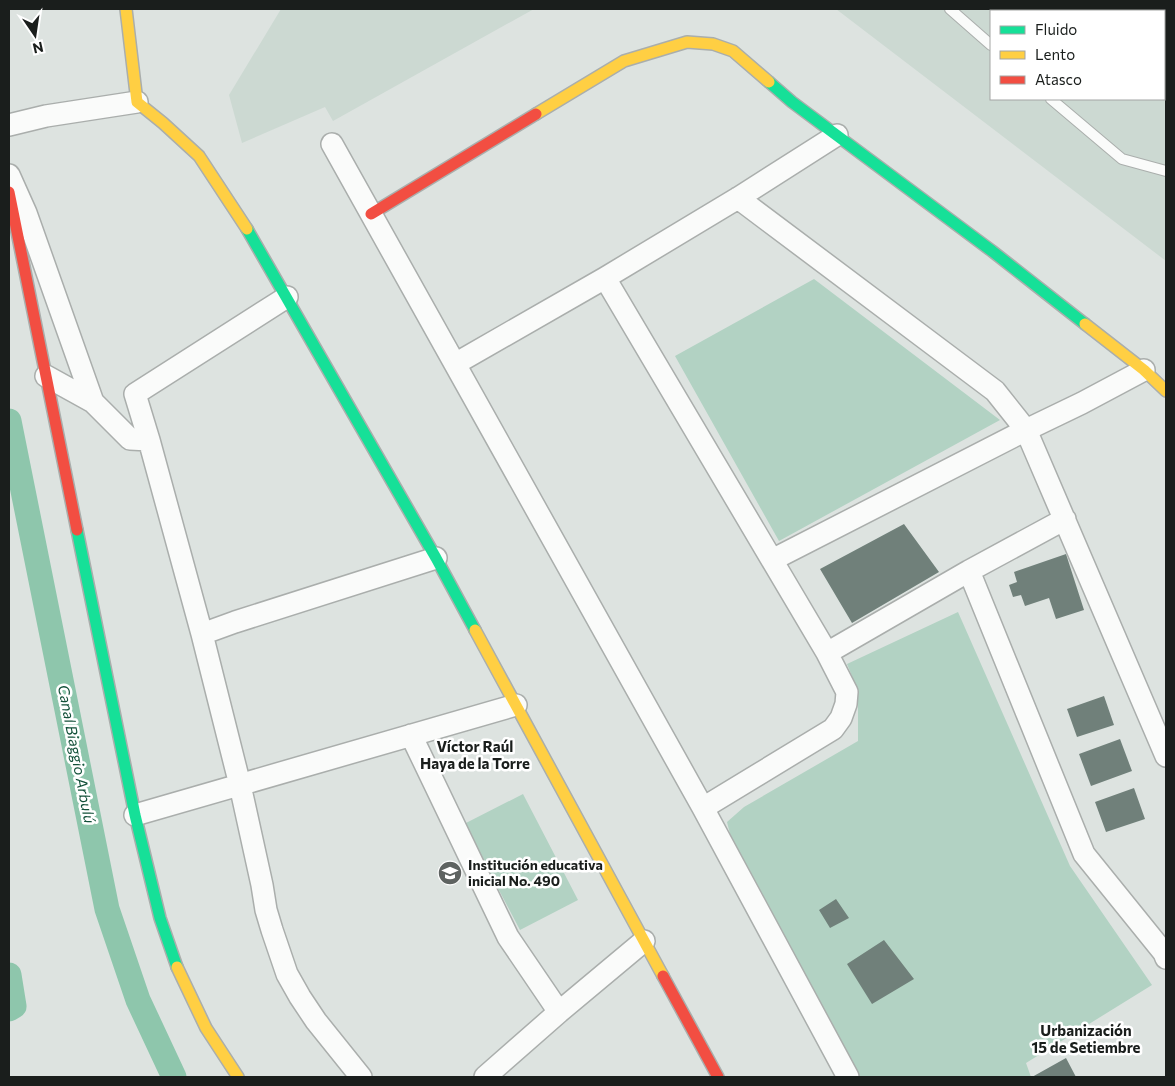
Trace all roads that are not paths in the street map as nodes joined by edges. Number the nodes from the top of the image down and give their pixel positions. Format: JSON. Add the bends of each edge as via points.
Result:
{"nodes":[{"id":1,"x":126,"y":9,"type":"edge"},
{"id":2,"x":950,"y":9,"type":"edge"},
{"id":3,"x":990,"y":45,"type":"edge"},
{"id":4,"x":1051,"y":100,"type":"edge"},
{"id":5,"x":137,"y":102,"type":"junction"},
{"id":6,"x":9,"y":125,"type":"edge"},
{"id":7,"x":837,"y":135,"type":"junction"},
{"id":8,"x":332,"y":144,"type":"dead end"},
{"id":9,"x":1166,"y":171,"type":"edge"},
{"id":10,"x":9,"y":175,"type":"edge"},
{"id":11,"x":9,"y":192,"type":"edge"},
{"id":12,"x":738,"y":198,"type":"junction"},
{"id":13,"x":371,"y":214,"type":"junction"},
{"id":14,"x":605,"y":278,"type":"junction"},
{"id":15,"x":287,"y":297,"type":"junction"},
{"id":16,"x":455,"y":364,"type":"junction"},
{"id":17,"x":1144,"y":370,"type":"junction"},
{"id":18,"x":46,"y":376,"type":"junction"},
{"id":19,"x":1166,"y":391,"type":"edge"},
{"id":20,"x":93,"y":402,"type":"junction"},
{"id":21,"x":1026,"y":430,"type":"junction"},
{"id":22,"x":148,"y":440,"type":"junction"},
{"id":23,"x":1065,"y":519,"type":"junction"},
{"id":24,"x":436,"y":558,"type":"junction"},
{"id":25,"x":772,"y":560,"type":"junction"},
{"id":26,"x":969,"y":571,"type":"junction"},
{"id":27,"x":202,"y":634,"type":"junction"},
{"id":28,"x":827,"y":652,"type":"junction"},
{"id":29,"x":516,"y":704,"type":"junction"},
{"id":30,"x":411,"y":735,"type":"junction"},
{"id":31,"x":1166,"y":756,"type":"edge"},
{"id":32,"x":240,"y":785,"type":"junction"},
{"id":33,"x":703,"y":808,"type":"junction"},
{"id":34,"x":135,"y":815,"type":"junction"},
{"id":35,"x":644,"y":941,"type":"junction"},
{"id":36,"x":1165,"y":948,"type":"edge"},
{"id":37,"x":559,"y":1012,"type":"junction"},
{"id":38,"x":238,"y":1077,"type":"edge"},
{"id":39,"x":362,"y":1077,"type":"edge"},
{"id":40,"x":485,"y":1077,"type":"edge"},
{"id":41,"x":718,"y":1077,"type":"edge"},
{"id":42,"x":848,"y":1077,"type":"edge"}],
"edges":[{"from":1,"to":5,"type":"street"},
{"from":2,"to":3,"type":"lane"},
{"from":4,"to":9,"type":"lane","via":[[1122,159]]},
{"from":5,"to":6,"type":"street"},
{"from":5,"to":15,"type":"street","via":[[199,156]]},
{"from":7,"to":12,"type":"street"},
{"from":7,"to":13,"type":"street","via":[[792,102],[733,51],[713,44],[687,42],[624,61]]},
{"from":7,"to":17,"type":"street"},
{"from":8,"to":13,"type":"street"},
{"from":10,"to":20,"type":"street","via":[[26,213]]},
{"from":11,"to":18,"type":"street"},
{"from":12,"to":14,"type":"street"},
{"from":12,"to":21,"type":"street","via":[[995,391]]},
{"from":13,"to":16,"type":"street"},
{"from":14,"to":16,"type":"street"},
{"from":14,"to":25,"type":"street"},
{"from":15,"to":22,"type":"street","via":[[135,394]]},
{"from":15,"to":24,"type":"street"},
{"from":16,"to":33,"type":"street"},
{"from":17,"to":19,"type":"street"},
{"from":17,"to":21,"type":"street"},
{"from":18,"to":20,"type":"street"},
{"from":18,"to":34,"type":"street"},
{"from":20,"to":22,"type":"street","via":[[130,439]]},
{"from":21,"to":23,"type":"street"},
{"from":21,"to":25,"type":"street"},
{"from":22,"to":27,"type":"street"},
{"from":23,"to":26,"type":"street"},
{"from":23,"to":31,"type":"street"},
{"from":24,"to":27,"type":"street"},
{"from":24,"to":29,"type":"street"},
{"from":25,"to":28,"type":"street"},
{"from":26,"to":28,"type":"street"},
{"from":26,"to":36,"type":"street","via":[[1084,854]]},
{"from":27,"to":32,"type":"street"},
{"from":28,"to":33,"type":"street","via":[[847,692],[841,718],[833,729]]},
{"from":29,"to":30,"type":"street"},
{"from":29,"to":35,"type":"street"},
{"from":30,"to":32,"type":"street"},
{"from":30,"to":37,"type":"street","via":[[508,937]]},
{"from":32,"to":34,"type":"street"},
{"from":32,"to":39,"type":"street","via":[[266,910],[287,974],[316,1021]]},
{"from":33,"to":42,"type":"street"},
{"from":34,"to":38,"type":"street","via":[[160,918],[178,969],[206,1028]]},
{"from":35,"to":37,"type":"street"},
{"from":35,"to":41,"type":"street"},
{"from":37,"to":40,"type":"street"}]}
